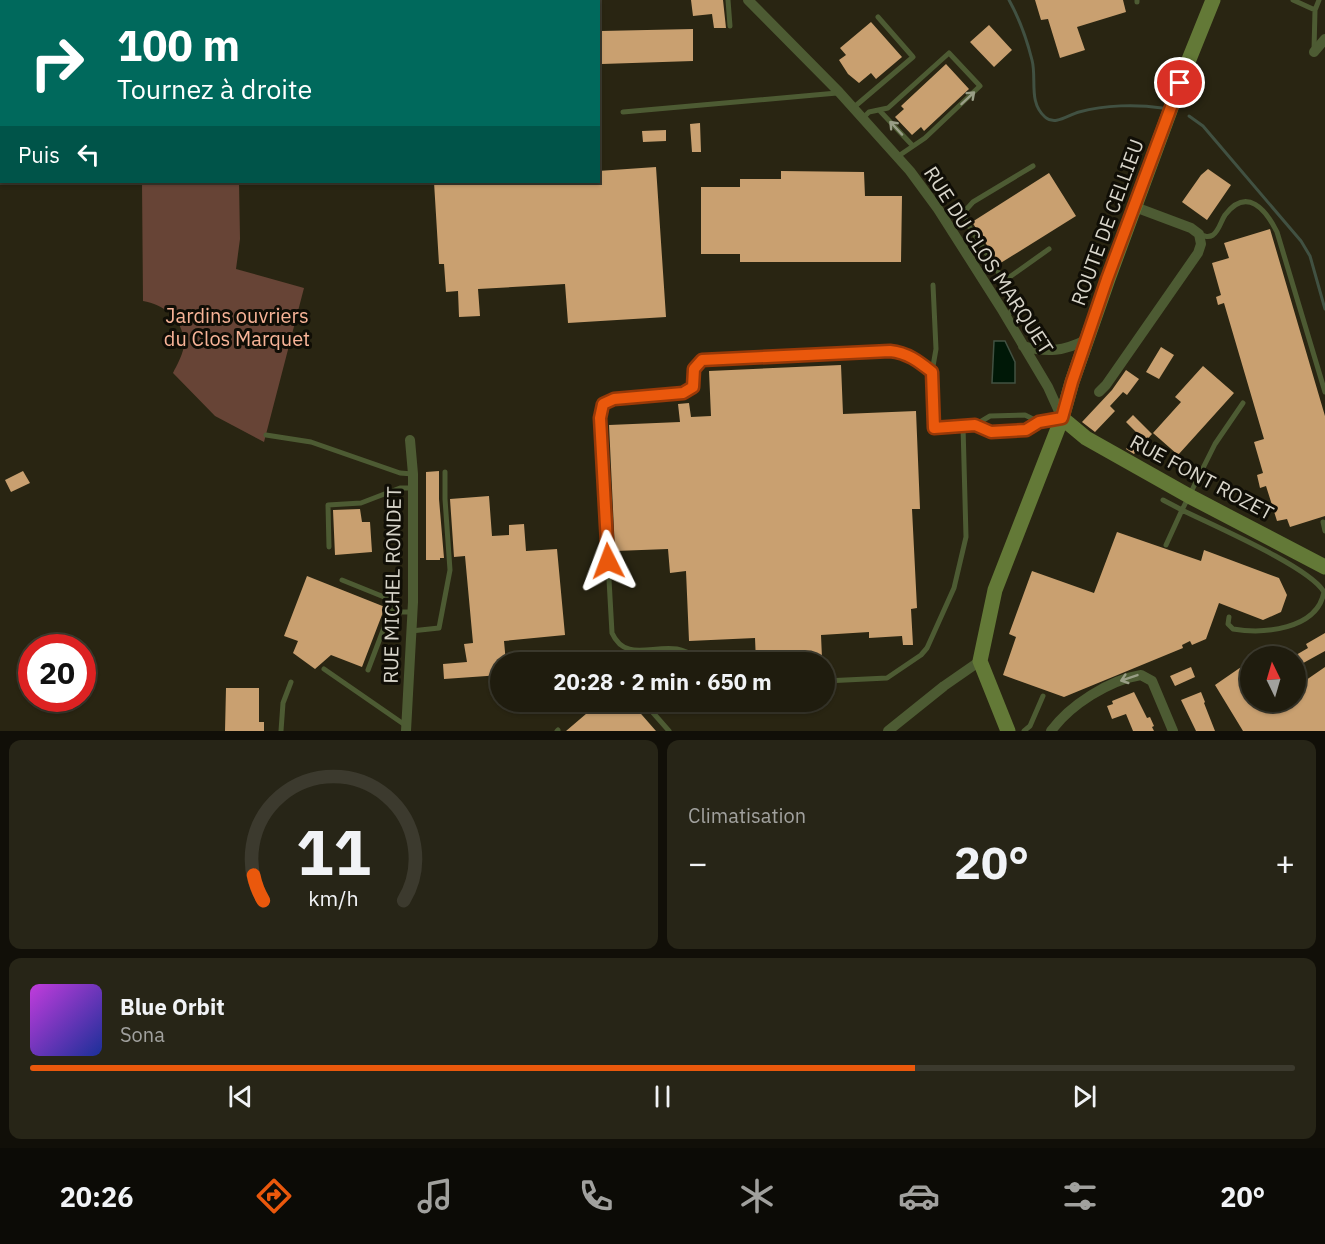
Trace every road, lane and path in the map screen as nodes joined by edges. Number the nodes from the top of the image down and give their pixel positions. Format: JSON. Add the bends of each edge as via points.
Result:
{"nodes":[{"id":1,"x":728,"y":0,"type":"edge"},
{"id":2,"x":748,"y":0,"type":"edge"},
{"id":3,"x":1213,"y":0,"type":"edge"},
{"id":4,"x":1293,"y":0,"type":"edge"},
{"id":5,"x":1319,"y":0,"type":"edge"},
{"id":6,"x":1315,"y":10,"type":"junction"},
{"id":7,"x":879,"y":17,"type":"dead end"},
{"id":8,"x":730,"y":26,"type":"dead end"},
{"id":9,"x":1325,"y":39,"type":"edge"},
{"id":10,"x":1314,"y":52,"type":"joint"},
{"id":11,"x":839,"y":93,"type":"junction"},
{"id":12,"x":853,"y":108,"type":"junction"},
{"id":13,"x":880,"y":111,"type":"junction"},
{"id":14,"x":623,"y":112,"type":"dead end"},
{"id":15,"x":862,"y":118,"type":"junction"},
{"id":16,"x":912,"y":145,"type":"junction"},
{"id":17,"x":897,"y":157,"type":"junction"},
{"id":18,"x":1033,"y":166,"type":"dead end"},
{"id":19,"x":1135,"y":207,"type":"junction"},
{"id":20,"x":1199,"y":234,"type":"junction"},
{"id":21,"x":1049,"y":249,"type":"dead end"},
{"id":22,"x":1004,"y":281,"type":"junction"},
{"id":23,"x":933,"y":285,"type":"dead end"},
{"id":24,"x":1005,"y":316,"type":"junction"},
{"id":25,"x":1086,"y":340,"type":"junction"},
{"id":26,"x":1023,"y":346,"type":"junction"},
{"id":27,"x":932,"y":372,"type":"junction"},
{"id":28,"x":1099,"y":392,"type":"dead end"},
{"id":29,"x":1325,"y":392,"type":"edge"},
{"id":30,"x":1243,"y":403,"type":"dead end"},
{"id":31,"x":1062,"y":418,"type":"junction"},
{"id":32,"x":1039,"y":422,"type":"junction"},
{"id":33,"x":975,"y":425,"type":"junction"},
{"id":34,"x":963,"y":426,"type":"junction"},
{"id":35,"x":266,"y":435,"type":"dead end"},
{"id":36,"x":410,"y":440,"type":"dead end"},
{"id":37,"x":445,"y":472,"type":"dead end"},
{"id":38,"x":412,"y":474,"type":"junction"},
{"id":39,"x":412,"y":488,"type":"junction"},
{"id":40,"x":1190,"y":496,"type":"junction"},
{"id":41,"x":1163,"y":500,"type":"dead end"},
{"id":42,"x":1182,"y":510,"type":"junction"},
{"id":43,"x":1323,"y":522,"type":"dead end"},
{"id":44,"x":1325,"y":531,"type":"edge"},
{"id":45,"x":1166,"y":544,"type":"dead end"},
{"id":46,"x":329,"y":547,"type":"dead end"},
{"id":47,"x":1325,"y":567,"type":"edge"},
{"id":48,"x":342,"y":580,"type":"dead end"},
{"id":49,"x":390,"y":612,"type":"junction"},
{"id":50,"x":412,"y":612,"type":"junction"},
{"id":51,"x":1229,"y":617,"type":"dead end"},
{"id":52,"x":411,"y":631,"type":"junction"},
{"id":53,"x":683,"y":652,"type":"edge"},
{"id":54,"x":980,"y":661,"type":"junction"},
{"id":55,"x":324,"y":669,"type":"dead end"},
{"id":56,"x":368,"y":670,"type":"dead end"},
{"id":57,"x":835,"y":681,"type":"edge"},
{"id":58,"x":291,"y":682,"type":"dead end"},
{"id":59,"x":1043,"y":696,"type":"dead end"},
{"id":60,"x":652,"y":712,"type":"edge"},
{"id":61,"x":406,"y":729,"type":"edge"},
{"id":62,"x":280,"y":731,"type":"edge"},
{"id":63,"x":669,"y":731,"type":"edge"},
{"id":64,"x":888,"y":731,"type":"edge"},
{"id":65,"x":1008,"y":731,"type":"edge"},
{"id":66,"x":1024,"y":731,"type":"edge"},
{"id":67,"x":1051,"y":731,"type":"edge"},
{"id":68,"x":1173,"y":731,"type":"edge"}],
"edges":[{"from":1,"to":8,"type":"lane"},
{"from":2,"to":11,"type":"street","name":"RUE DU CLOS MARQUET"},
{"from":3,"to":19,"type":"main road","name":"ROUTE DE CELLIEU"},
{"from":4,"to":6,"type":"lane"},
{"from":5,"to":6,"type":"lane"},
{"from":6,"to":10,"type":"lane"},
{"from":7,"to":12,"type":"lane","via":[[913,57]]},
{"from":9,"to":10,"type":"street"},
{"from":11,"to":12,"type":"street","name":"RUE DU CLOS MARQUET"},
{"from":11,"to":14,"type":"lane"},
{"from":12,"to":15,"type":"street","name":"RUE DU CLOS MARQUET"},
{"from":13,"to":15,"type":"lane","via":[[869,112]]},
{"from":16,"to":13,"type":"lane","one_way":true},
{"from":16,"to":13,"type":"lane","one_way":true,"via":[[925,138],[980,86],[949,53]]},
{"from":15,"to":17,"type":"street","name":"RUE DU CLOS MARQUET"},
{"from":16,"to":17,"type":"lane"},
{"from":17,"to":24,"type":"street","name":"RUE DU CLOS MARQUET","via":[[938,209]]},
{"from":18,"to":22,"type":"lane","via":[[973,202],[964,212]]},
{"from":19,"to":20,"type":"street"},
{"from":19,"to":25,"type":"main road","name":"ROUTE DE CELLIEU"},
{"from":20,"to":28,"type":"street","via":[[1198,252]]},
{"from":20,"to":29,"type":"lane","via":[[1213,235],[1233,207],[1244,201],[1253,202],[1272,222]]},
{"from":21,"to":22,"type":"lane"},
{"from":22,"to":24,"type":"lane","via":[[1016,306]]},
{"from":23,"to":27,"type":"lane","via":[[936,349]]},
{"from":24,"to":26,"type":"street","name":"RUE DU CLOS MARQUET"},
{"from":25,"to":26,"type":"street","via":[[1055,352]]},
{"from":25,"to":31,"type":"main road","name":"ROUTE DE CELLIEU"},
{"from":26,"to":31,"type":"street","name":"RUE DU CLOS MARQUET"},
{"from":27,"to":34,"type":"lane","via":[[934,428]]},
{"from":27,"to":53,"type":"lane","via":[[911,356],[890,351],[710,359],[697,364],[693,387],[683,393],[614,399],[603,404],[600,418],[612,633],[622,648]]},
{"from":30,"to":40,"type":"lane","via":[[1215,444]]},
{"from":31,"to":32,"type":"lane"},
{"from":31,"to":40,"type":"main road","name":"RUE FONT ROZET","via":[[1086,438]]},
{"from":31,"to":54,"type":"main road","name":"ROUTE DE CELLIEU","via":[[995,590]]},
{"from":32,"to":33,"type":"lane","via":[[1026,430],[991,432]]},
{"from":32,"to":33,"type":"lane","via":[[1025,415],[990,416]]},
{"from":33,"to":34,"type":"lane"},
{"from":34,"to":57,"type":"lane","via":[[966,537],[954,588],[927,648],[887,678]]},
{"from":35,"to":38,"type":"lane","via":[[311,442]]},
{"from":36,"to":38,"type":"street","name":"RUE MICHEL RONDET"},
{"from":37,"to":52,"type":"lane","via":[[450,570],[439,628]]},
{"from":38,"to":39,"type":"street","name":"RUE MICHEL RONDET"},
{"from":39,"to":46,"type":"lane","via":[[400,488],[361,502],[328,505]]},
{"from":39,"to":50,"type":"street","name":"RUE MICHEL RONDET"},
{"from":40,"to":42,"type":"lane"},
{"from":40,"to":47,"type":"main road","name":"RUE FONT ROZET"},
{"from":41,"to":42,"type":"lane"},
{"from":42,"to":45,"type":"lane"},
{"from":42,"to":51,"type":"lane","via":[[1308,576],[1324,592],[1320,604],[1309,615],[1275,630],[1233,629],[1228,624]]},
{"from":43,"to":44,"type":"lane"},
{"from":48,"to":49,"type":"lane","via":[[394,601]]},
{"from":49,"to":50,"type":"lane"},
{"from":49,"to":56,"type":"lane"},
{"from":50,"to":52,"type":"street","name":"RUE MICHEL RONDET"},
{"from":52,"to":61,"type":"street","name":"RUE MICHEL RONDET"},
{"from":54,"to":64,"type":"street"},
{"from":54,"to":65,"type":"main road"},
{"from":55,"to":61,"type":"lane"},
{"from":58,"to":62,"type":"lane","via":[[283,703]]},
{"from":59,"to":66,"type":"lane"},
{"from":60,"to":63,"type":"lane"},
{"from":68,"to":67,"type":"street","one_way":true,"via":[[1152,681],[1141,675],[1113,684],[1065,715]]}]}
